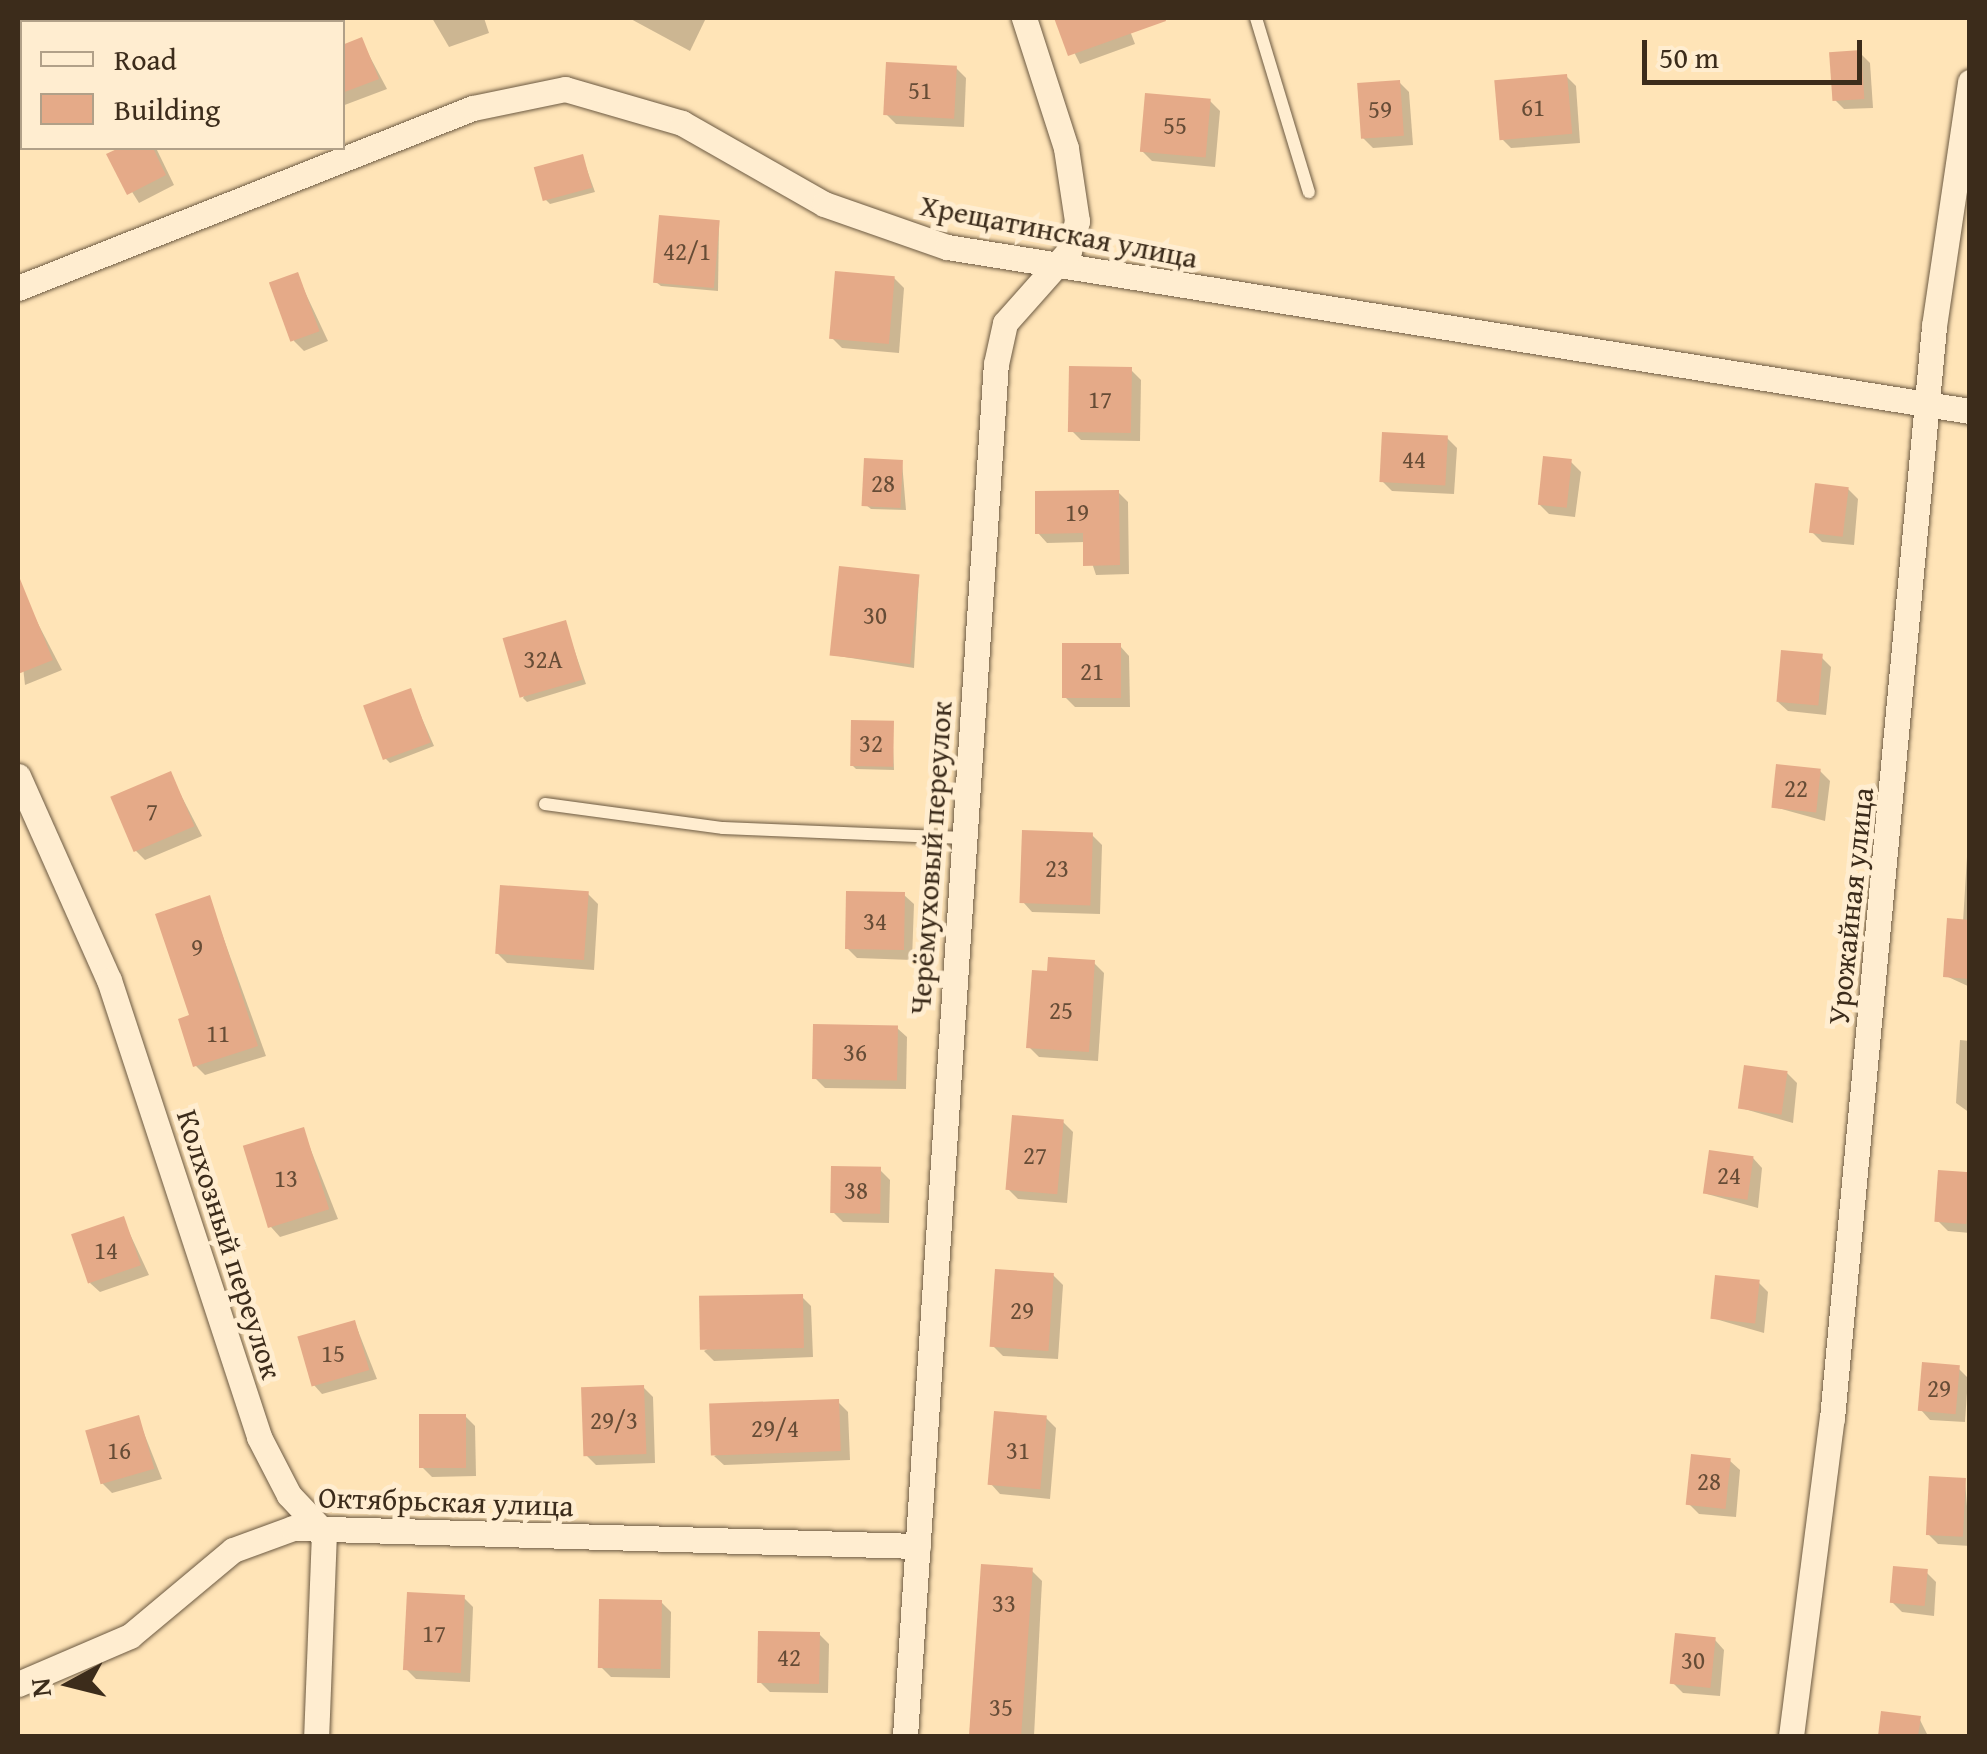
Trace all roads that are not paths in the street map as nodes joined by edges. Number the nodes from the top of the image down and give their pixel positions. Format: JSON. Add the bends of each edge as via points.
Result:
{"nodes":[{"id":1,"x":1024,"y":18,"type":"edge"},
{"id":2,"x":1256,"y":18,"type":"edge"},
{"id":3,"x":1970,"y":82,"type":"edge"},
{"id":4,"x":1309,"y":192,"type":"dead end"},
{"id":5,"x":1051,"y":267,"type":"junction"},
{"id":6,"x":18,"y":288,"type":"edge"},
{"id":7,"x":1933,"y":405,"type":"junction"},
{"id":8,"x":1970,"y":412,"type":"edge"},
{"id":9,"x":18,"y":776,"type":"edge"},
{"id":10,"x":544,"y":804,"type":"dead end"},
{"id":11,"x":964,"y":838,"type":"junction"},
{"id":12,"x":324,"y":1532,"type":"junction"},
{"id":13,"x":918,"y":1546,"type":"junction"},
{"id":14,"x":18,"y":1684,"type":"edge"},
{"id":15,"x":316,"y":1736,"type":"edge"},
{"id":16,"x":905,"y":1736,"type":"edge"},
{"id":17,"x":1790,"y":1736,"type":"edge"}],
"edges":[{"from":1,"to":5,"type":"street","name":"Черёмуховый переулок","via":[[1066,148],[1077,221],[1069,251]]},
{"from":2,"to":4,"type":"lane"},
{"from":3,"to":7,"type":"street","name":"Урожайная улица","via":[[1934,326]]},
{"from":5,"to":6,"type":"street","name":"Хрещатинская улица","via":[[889,231],[682,122],[565,89],[473,108]]},
{"from":5,"to":7,"type":"street","name":"Хрещатинская улица"},
{"from":5,"to":11,"type":"street","name":"Черёмуховый переулок","via":[[1005,323],[996,364]]},
{"from":7,"to":8,"type":"street","name":"Хрещатинская улица"},
{"from":7,"to":17,"type":"street","name":"Урожайная улица"},
{"from":9,"to":12,"type":"street","name":"Колхозный переулок","via":[[109,980],[259,1438],[289,1495]]},
{"from":10,"to":11,"type":"lane","via":[[723,828]]},
{"from":11,"to":13,"type":"street","name":"Черёмуховый переулок"},
{"from":12,"to":13,"type":"street","name":"Октябрьская улица"},
{"from":12,"to":14,"type":"street","name":"Октябрьская улица","via":[[293,1528],[233,1550],[130,1636]]},
{"from":12,"to":15,"type":"street"},
{"from":13,"to":16,"type":"street","name":"Черёмуховый переулок"}]}
